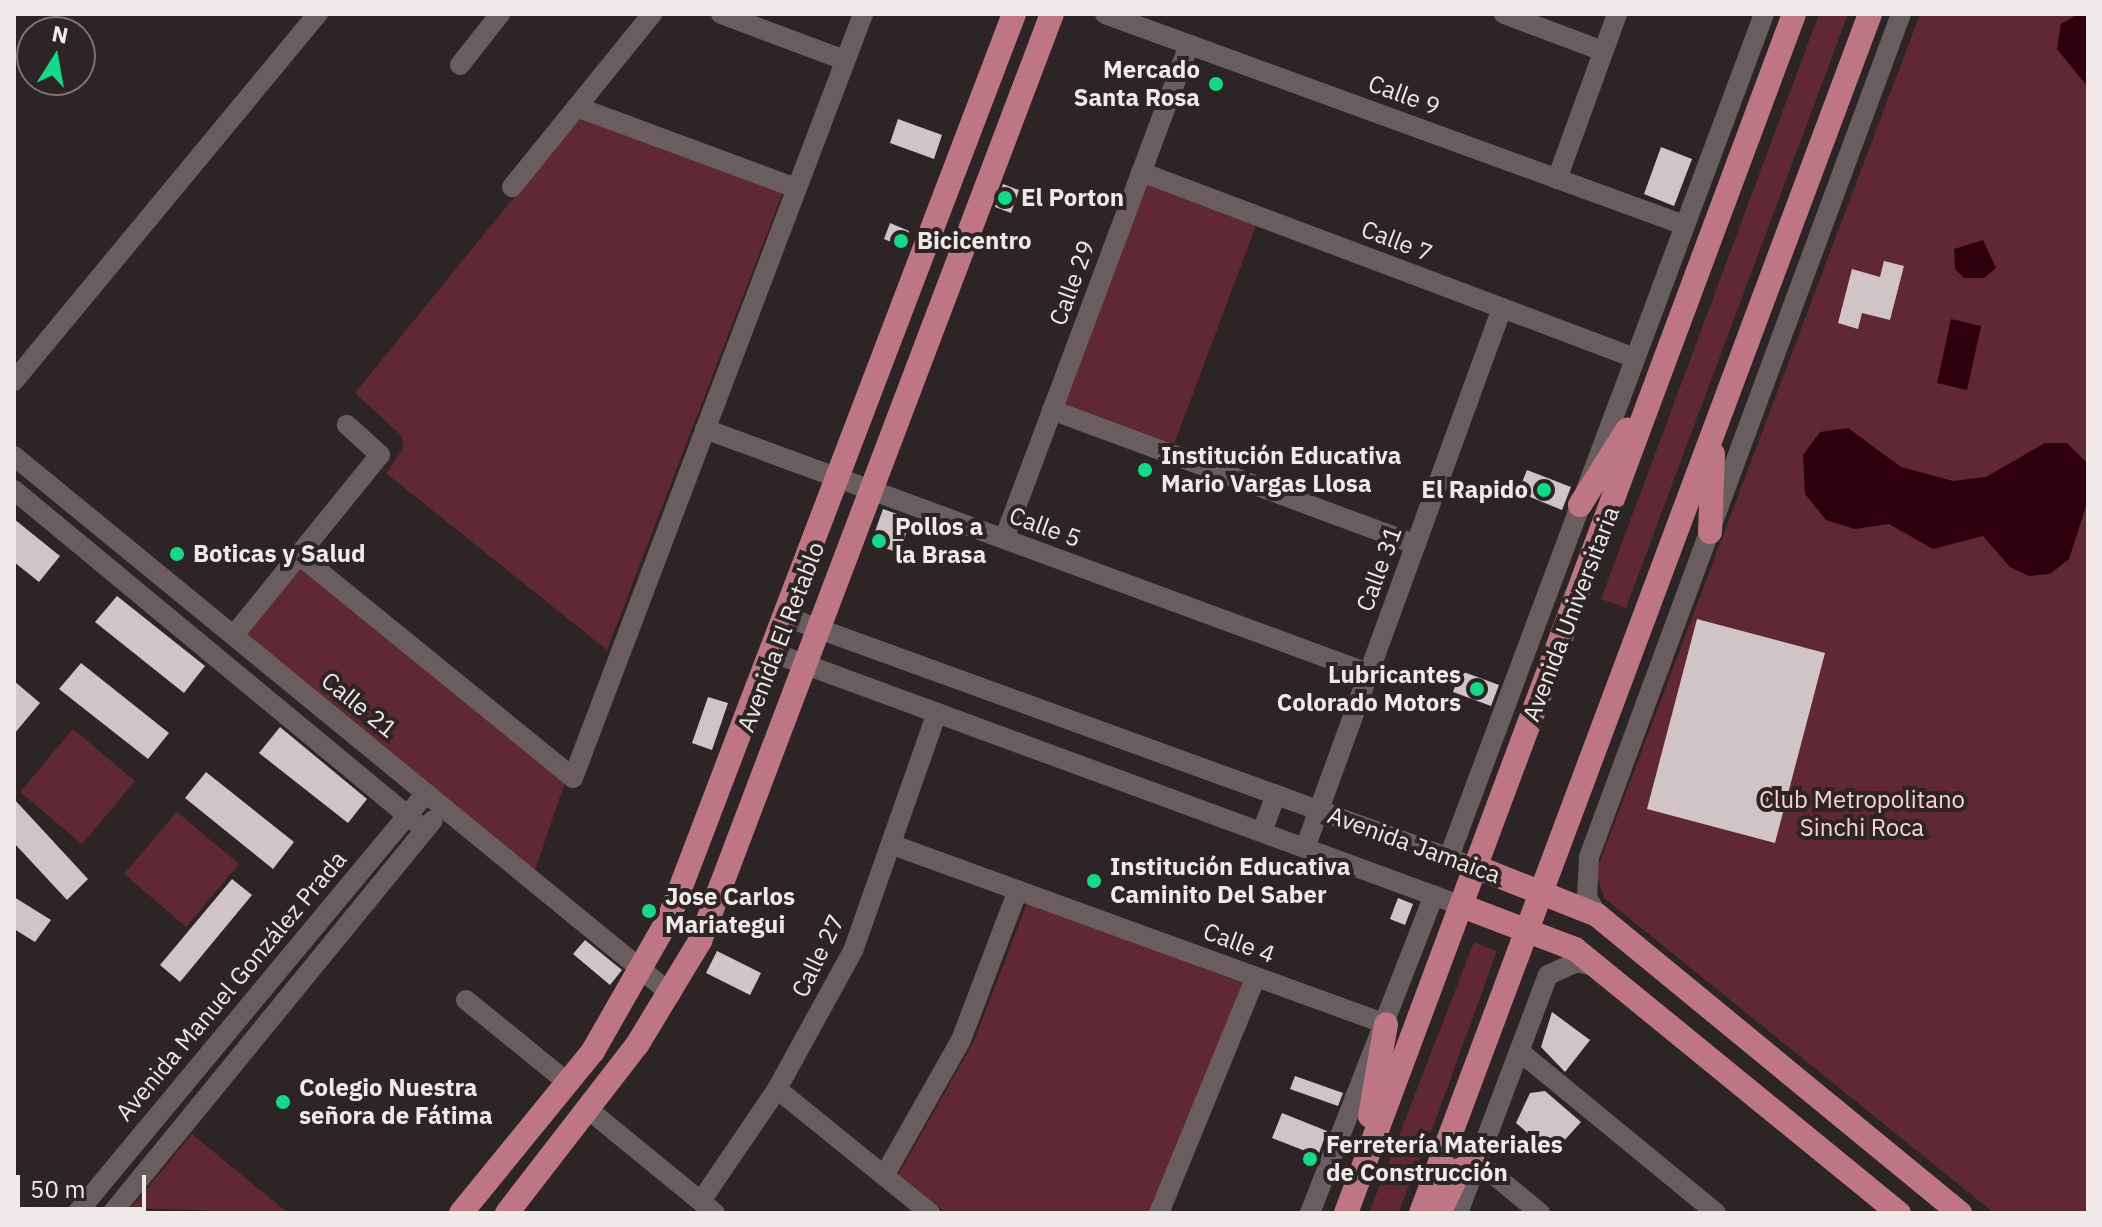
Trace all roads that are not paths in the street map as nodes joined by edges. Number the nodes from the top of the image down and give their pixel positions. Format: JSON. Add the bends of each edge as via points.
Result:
{"nodes":[{"id":1,"x":318,"y":14,"type":"edge"},
{"id":2,"x":500,"y":14,"type":"edge"},
{"id":3,"x":652,"y":14,"type":"edge"},
{"id":4,"x":721,"y":14,"type":"edge"},
{"id":5,"x":863,"y":14,"type":"edge"},
{"id":6,"x":1014,"y":14,"type":"edge"},
{"id":7,"x":1052,"y":14,"type":"edge"},
{"id":8,"x":1105,"y":14,"type":"edge"},
{"id":9,"x":1504,"y":14,"type":"edge"},
{"id":10,"x":1617,"y":14,"type":"edge"},
{"id":11,"x":1764,"y":14,"type":"edge"},
{"id":12,"x":1794,"y":14,"type":"edge"},
{"id":13,"x":1870,"y":14,"type":"edge"},
{"id":14,"x":1901,"y":14,"type":"edge"},
{"id":15,"x":1189,"y":45,"type":"junction"},
{"id":16,"x":1603,"y":51,"type":"junction"},
{"id":17,"x":845,"y":60,"type":"junction"},
{"id":18,"x":460,"y":65,"type":"dead end"},
{"id":19,"x":577,"y":107,"type":"junction"},
{"id":20,"x":1141,"y":172,"type":"junction"},
{"id":21,"x":1557,"y":179,"type":"junction"},
{"id":22,"x":512,"y":187,"type":"dead end"},
{"id":23,"x":796,"y":188,"type":"junction"},
{"id":24,"x":1684,"y":225,"type":"junction"},
{"id":25,"x":1502,"y":308,"type":"junction"},
{"id":26,"x":1635,"y":358,"type":"junction"},
{"id":27,"x":14,"y":381,"type":"edge"},
{"id":28,"x":1654,"y":392,"type":"junction"},
{"id":29,"x":1052,"y":410,"type":"junction"},
{"id":30,"x":347,"y":425,"type":"dead end"},
{"id":31,"x":705,"y":429,"type":"junction"},
{"id":32,"x":1713,"y":436,"type":"junction"},
{"id":33,"x":14,"y":456,"type":"edge"},
{"id":34,"x":841,"y":479,"type":"junction"},
{"id":35,"x":14,"y":490,"type":"edge"},
{"id":36,"x":875,"y":492,"type":"junction"},
{"id":37,"x":1580,"y":505,"type":"junction"},
{"id":38,"x":1710,"y":532,"type":"junction"},
{"id":39,"x":1004,"y":539,"type":"junction"},
{"id":40,"x":1416,"y":545,"type":"junction"},
{"id":41,"x":299,"y":555,"type":"junction"},
{"id":42,"x":789,"y":618,"type":"junction"},
{"id":43,"x":822,"y":631,"type":"junction"},
{"id":44,"x":234,"y":635,"type":"junction"},
{"id":45,"x":774,"y":653,"type":"junction"},
{"id":46,"x":808,"y":666,"type":"junction"},
{"id":47,"x":1368,"y":673,"type":"junction"},
{"id":48,"x":937,"y":712,"type":"junction"},
{"id":49,"x":426,"y":793,"type":"junction"},
{"id":50,"x":1276,"y":794,"type":"junction"},
{"id":51,"x":443,"y":807,"type":"junction"},
{"id":52,"x":1319,"y":810,"type":"junction"},
{"id":53,"x":406,"y":816,"type":"junction"},
{"id":54,"x":425,"y":830,"type":"junction"},
{"id":55,"x":1262,"y":832,"type":"junction"},
{"id":56,"x":893,"y":845,"type":"junction"},
{"id":57,"x":1305,"y":848,"type":"junction"},
{"id":58,"x":1449,"y":857,"type":"junction"},
{"id":59,"x":1476,"y":867,"type":"junction"},
{"id":60,"x":1018,"y":890,"type":"junction"},
{"id":61,"x":1544,"y":892,"type":"junction"},
{"id":62,"x":1434,"y":895,"type":"junction"},
{"id":63,"x":1462,"y":906,"type":"junction"},
{"id":64,"x":1597,"y":915,"type":"junction"},
{"id":65,"x":1530,"y":929,"type":"junction"},
{"id":66,"x":1599,"y":967,"type":"junction"},
{"id":67,"x":642,"y":972,"type":"junction"},
{"id":68,"x":1256,"y":977,"type":"junction"},
{"id":69,"x":671,"y":994,"type":"junction"},
{"id":70,"x":466,"y":1000,"type":"dead end"},
{"id":71,"x":1386,"y":1024,"type":"junction"},
{"id":72,"x":1519,"y":1051,"type":"junction"},
{"id":73,"x":568,"y":1083,"type":"junction"},
{"id":74,"x":777,"y":1089,"type":"junction"},
{"id":75,"x":589,"y":1110,"type":"junction"},
{"id":76,"x":1477,"y":1161,"type":"junction"},
{"id":77,"x":1364,"y":1169,"type":"junction"},
{"id":78,"x":884,"y":1176,"type":"junction"},
{"id":79,"x":708,"y":1207,"type":"edge"},
{"id":80,"x":77,"y":1213,"type":"edge"},
{"id":81,"x":112,"y":1213,"type":"edge"},
{"id":82,"x":461,"y":1213,"type":"edge"},
{"id":83,"x":507,"y":1213,"type":"edge"},
{"id":84,"x":930,"y":1213,"type":"edge"},
{"id":85,"x":1159,"y":1213,"type":"edge"},
{"id":86,"x":1310,"y":1213,"type":"edge"},
{"id":87,"x":1346,"y":1213,"type":"edge"},
{"id":88,"x":1421,"y":1213,"type":"edge"},
{"id":89,"x":1439,"y":1213,"type":"edge"},
{"id":90,"x":1458,"y":1213,"type":"edge"},
{"id":91,"x":1540,"y":1213,"type":"edge"},
{"id":92,"x":1716,"y":1213,"type":"edge"},
{"id":93,"x":1899,"y":1213,"type":"edge"},
{"id":94,"x":1960,"y":1213,"type":"edge"}],
"edges":[{"from":1,"to":27,"type":"street"},
{"from":2,"to":18,"type":"street"},
{"from":3,"to":19,"type":"street"},
{"from":4,"to":17,"type":"street"},
{"from":5,"to":17,"type":"street"},
{"from":6,"to":34,"type":"main road","name":"Avenida El Retablo"},
{"from":7,"to":36,"type":"main road","name":"Avenida El Retablo"},
{"from":8,"to":15,"type":"street","name":"Calle 9"},
{"from":9,"to":16,"type":"street"},
{"from":10,"to":16,"type":"street"},
{"from":11,"to":24,"type":"street","name":"Avenida Universitaria"},
{"from":12,"to":28,"type":"main road","name":"Avenida Universitaria"},
{"from":13,"to":32,"type":"main road"},
{"from":14,"to":38,"type":"street"},
{"from":15,"to":20,"type":"street","name":"Calle 29"},
{"from":15,"to":21,"type":"street","name":"Calle 9"},
{"from":16,"to":21,"type":"street"},
{"from":17,"to":23,"type":"street"},
{"from":19,"to":22,"type":"street"},
{"from":19,"to":23,"type":"street"},
{"from":20,"to":25,"type":"street","name":"Calle 7"},
{"from":20,"to":29,"type":"street","name":"Calle 29"},
{"from":21,"to":24,"type":"street","name":"Calle 9"},
{"from":23,"to":31,"type":"street"},
{"from":24,"to":26,"type":"street","name":"Avenida Universitaria"},
{"from":25,"to":26,"type":"street","name":"Calle 7"},
{"from":25,"to":40,"type":"street","name":"Calle 31"},
{"from":26,"to":37,"type":"street","name":"Avenida Universitaria"},
{"from":28,"to":37,"type":"main road"},
{"from":28,"to":59,"type":"main road","name":"Avenida Universitaria"},
{"from":29,"to":39,"type":"street","name":"Calle 29"},
{"from":29,"to":40,"type":"street"},
{"from":30,"to":41,"type":"street","via":[[380,455]]},
{"from":31,"to":34,"type":"street","name":"Calle 5"},
{"from":31,"to":41,"type":"street","via":[[573,778]]},
{"from":32,"to":38,"type":"main road"},
{"from":32,"to":61,"type":"main road"},
{"from":33,"to":44,"type":"street","name":"Calle 21"},
{"from":34,"to":36,"type":"street","name":"Calle 5"},
{"from":34,"to":42,"type":"main road","name":"Avenida El Retablo"},
{"from":35,"to":53,"type":"street"},
{"from":36,"to":39,"type":"street","name":"Calle 5"},
{"from":36,"to":43,"type":"main road","name":"Avenida El Retablo"},
{"from":37,"to":58,"type":"street","name":"Avenida Universitaria"},
{"from":38,"to":64,"type":"street","via":[[1589,857],[1585,887]]},
{"from":39,"to":47,"type":"street","name":"Calle 5"},
{"from":40,"to":47,"type":"street","name":"Calle 31"},
{"from":41,"to":44,"type":"street"},
{"from":42,"to":43,"type":"street","name":"Avenida Jamaica"},
{"from":42,"to":45,"type":"main road","name":"Avenida El Retablo"},
{"from":43,"to":46,"type":"main road","name":"Avenida El Retablo"},
{"from":43,"to":50,"type":"street","name":"Avenida Jamaica"},
{"from":44,"to":49,"type":"street","name":"Calle 21"},
{"from":45,"to":46,"type":"street","name":"Avenida Jamaica"},
{"from":45,"to":67,"type":"main road","name":"Avenida El Retablo","via":[[696,859]]},
{"from":46,"to":48,"type":"street","name":"Avenida Jamaica"},
{"from":46,"to":69,"type":"main road","name":"Avenida El Retablo","via":[[716,904]]},
{"from":47,"to":52,"type":"street","name":"Calle 31"},
{"from":48,"to":55,"type":"street","name":"Avenida Jamaica"},
{"from":48,"to":56,"type":"street","name":"Calle 27"},
{"from":49,"to":51,"type":"street","name":"Calle 21"},
{"from":49,"to":53,"type":"street","name":"Avenida Manuel González Prada"},
{"from":50,"to":52,"type":"street","name":"Avenida Jamaica"},
{"from":50,"to":55,"type":"street"},
{"from":51,"to":54,"type":"street","name":"Avenida Manuel González Prada"},
{"from":51,"to":67,"type":"street","name":"Calle 21"},
{"from":52,"to":57,"type":"street","name":"Calle 31"},
{"from":52,"to":58,"type":"street","name":"Avenida Jamaica"},
{"from":53,"to":54,"type":"street"},
{"from":53,"to":80,"type":"street","name":"Avenida Manuel González Prada"},
{"from":54,"to":81,"type":"street","name":"Avenida Manuel González Prada"},
{"from":55,"to":57,"type":"street","name":"Avenida Jamaica"},
{"from":56,"to":60,"type":"street","name":"Calle 4"},
{"from":56,"to":74,"type":"street","name":"Calle 27","via":[[853,951]]},
{"from":57,"to":62,"type":"street","name":"Avenida Jamaica"},
{"from":58,"to":59,"type":"street","name":"Avenida Jamaica"},
{"from":59,"to":61,"type":"main road","name":"Avenida Jamaica"},
{"from":59,"to":63,"type":"main road","name":"Avenida Universitaria"},
{"from":60,"to":68,"type":"street","name":"Calle 4"},
{"from":60,"to":78,"type":"street","via":[[961,1040]]},
{"from":61,"to":64,"type":"main road","name":"Avenida Jamaica"},
{"from":61,"to":65,"type":"main road"},
{"from":62,"to":63,"type":"street","name":"Avenida Jamaica"},
{"from":62,"to":71,"type":"street"},
{"from":63,"to":65,"type":"main road","name":"Avenida Jamaica"},
{"from":63,"to":77,"type":"main road","name":"Avenida Universitaria"},
{"from":64,"to":94,"type":"main road","name":"Avenida Jamaica"},
{"from":65,"to":66,"type":"main road","name":"Avenida Jamaica"},
{"from":65,"to":88,"type":"main road"},
{"from":66,"to":72,"type":"street","via":[[1577,962],[1548,975]]},
{"from":66,"to":93,"type":"main road","name":"Avenida Jamaica"},
{"from":67,"to":69,"type":"street","name":"Calle 21"},
{"from":67,"to":73,"type":"main road","name":"Avenida El Retablo"},
{"from":68,"to":71,"type":"street","name":"Calle 4"},
{"from":68,"to":85,"type":"street"},
{"from":69,"to":75,"type":"main road","name":"Avenida El Retablo"},
{"from":70,"to":73,"type":"street"},
{"from":71,"to":77,"type":"main road"},
{"from":71,"to":86,"type":"street"},
{"from":72,"to":76,"type":"street"},
{"from":72,"to":92,"type":"street"},
{"from":73,"to":82,"type":"main road","name":"Avenida El Retablo"},
{"from":74,"to":78,"type":"street"},
{"from":74,"to":79,"type":"street","name":"Calle 27"},
{"from":75,"to":79,"type":"street"},
{"from":75,"to":83,"type":"main road","name":"Avenida El Retablo"},
{"from":76,"to":89,"type":"main road","via":[[1460,1170]]},
{"from":76,"to":90,"type":"street"},
{"from":76,"to":91,"type":"street"},
{"from":77,"to":87,"type":"main road","name":"Avenida Universitaria"},
{"from":78,"to":84,"type":"street"}]}
